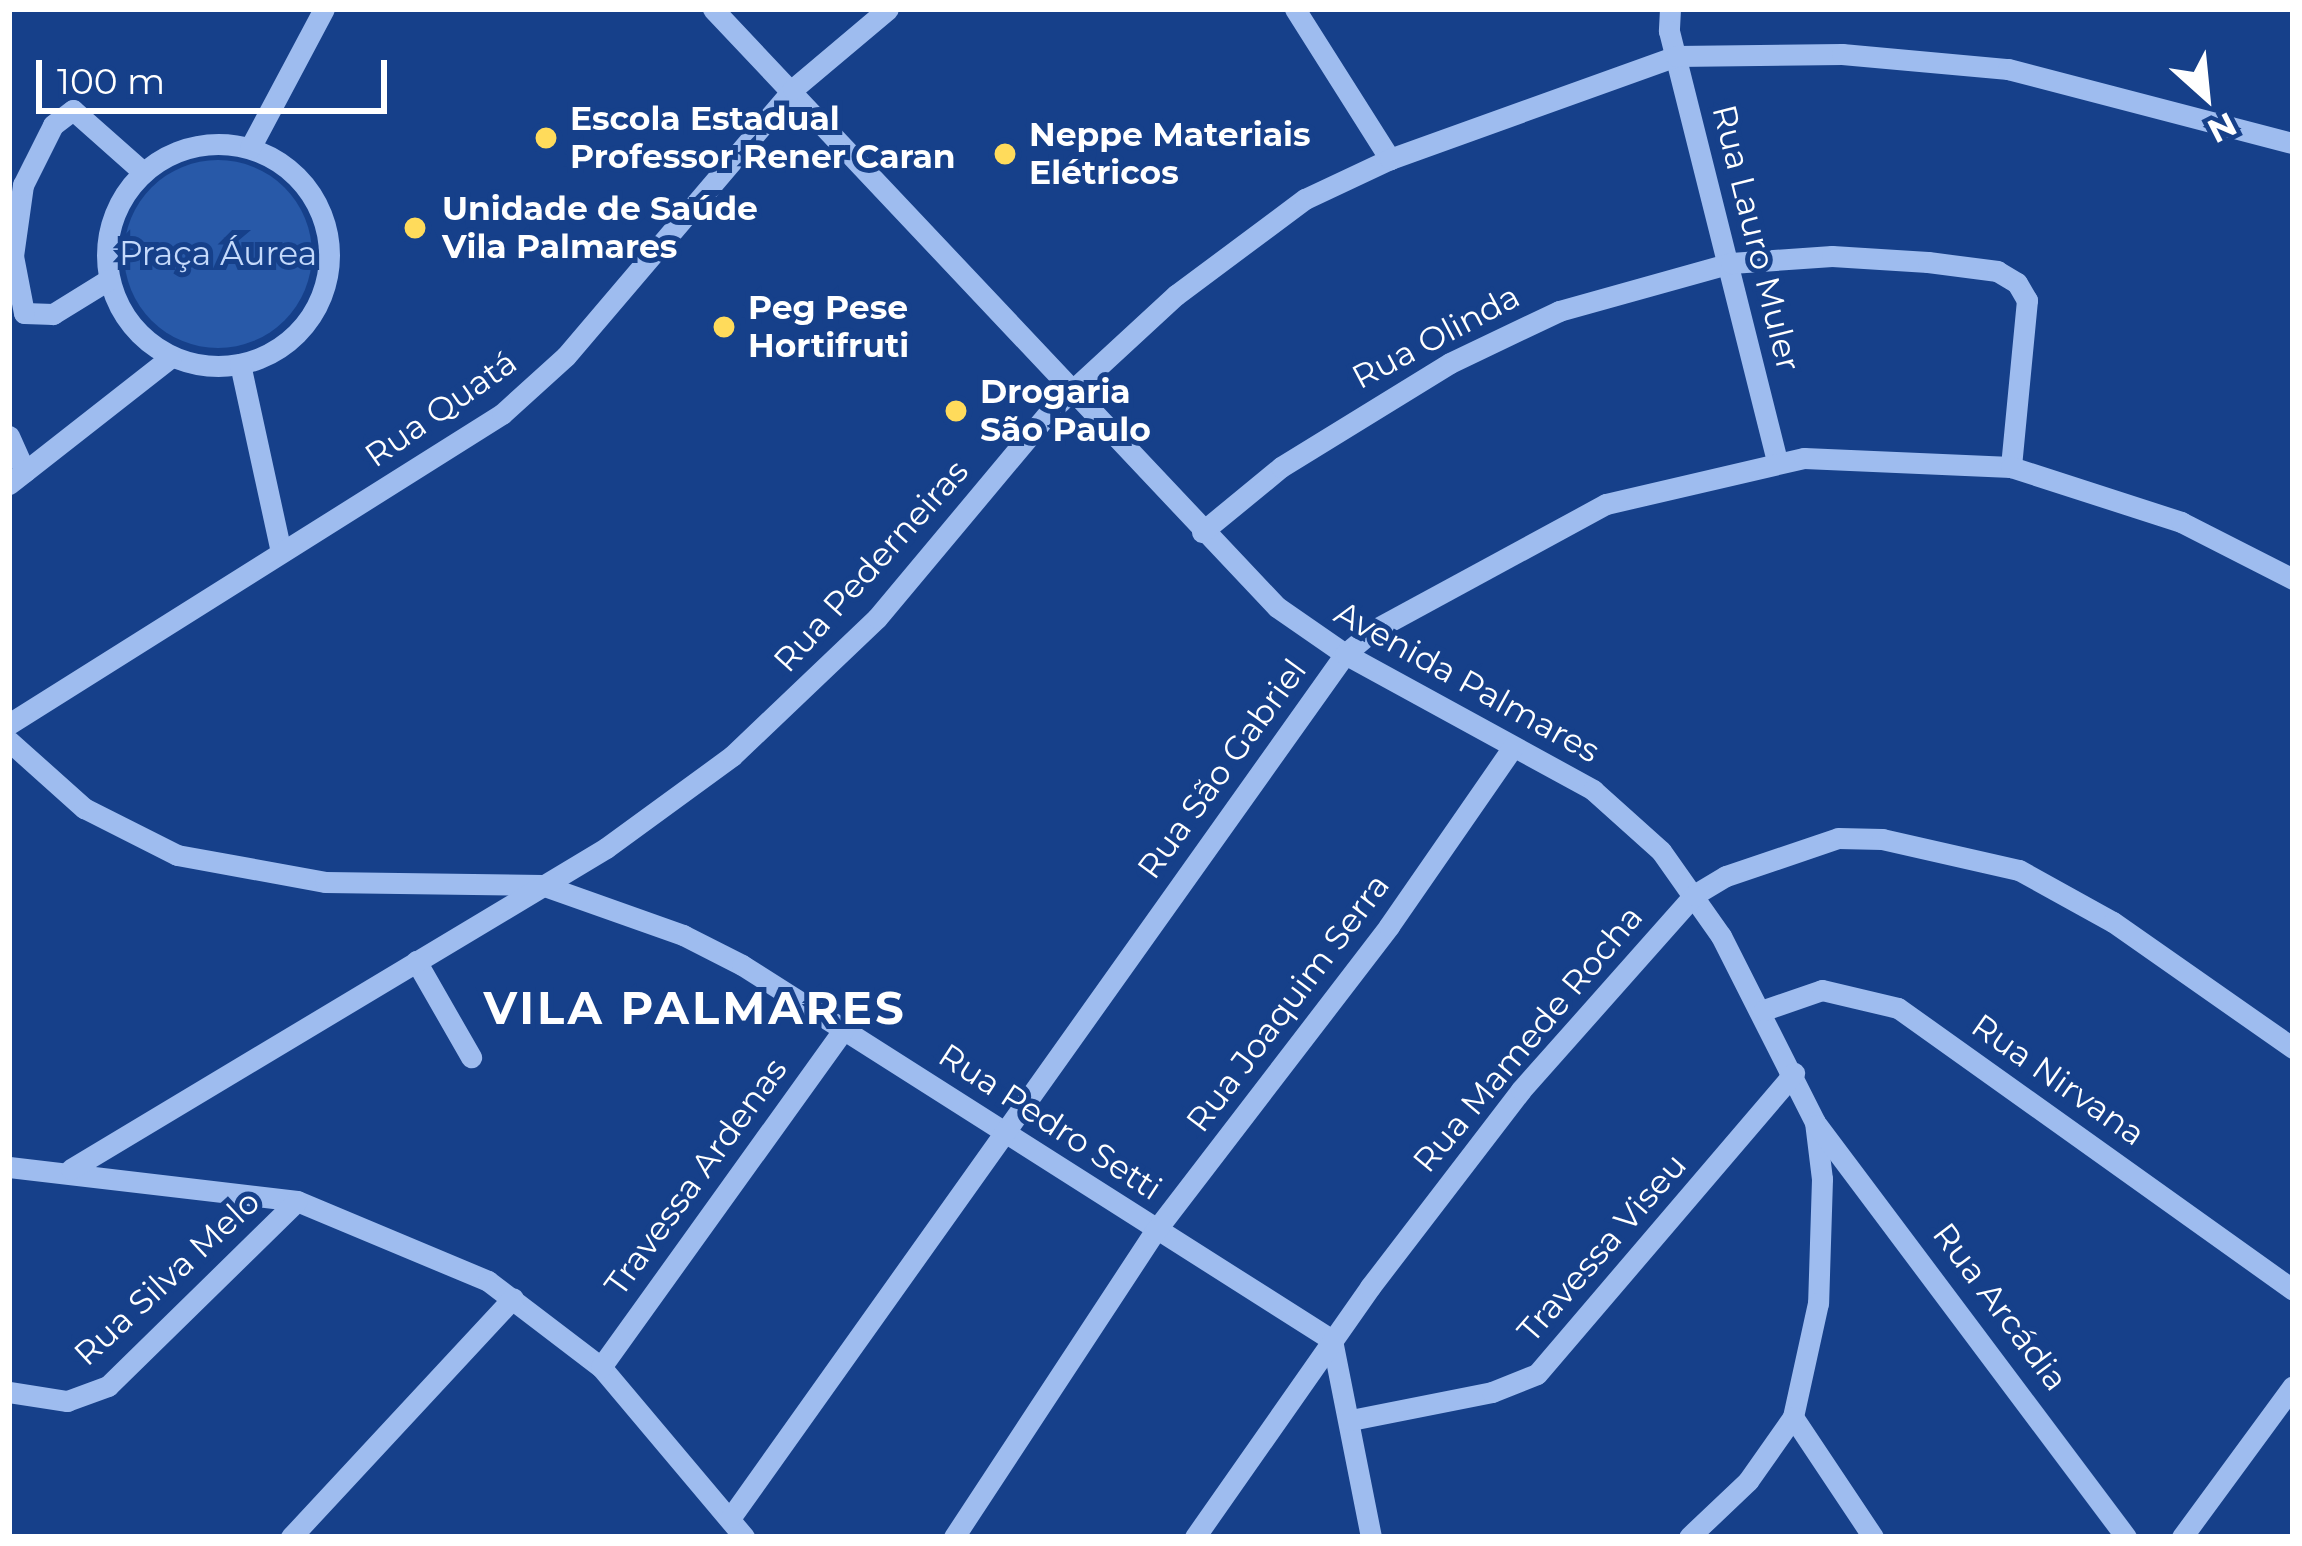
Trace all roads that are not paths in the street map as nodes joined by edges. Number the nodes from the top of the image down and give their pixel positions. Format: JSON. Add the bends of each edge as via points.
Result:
{"nodes":[{"id":1,"x":324,"y":9,"type":"edge"},
{"id":2,"x":713,"y":9,"type":"edge"},
{"id":3,"x":888,"y":9,"type":"edge"},
{"id":4,"x":1295,"y":9,"type":"edge"},
{"id":5,"x":1647,"y":9,"type":"edge"},
{"id":6,"x":1670,"y":20,"type":"edge"},
{"id":7,"x":1676,"y":56,"type":"junction"},
{"id":8,"x":793,"y":89,"type":"junction"},
{"id":9,"x":2293,"y":142,"type":"edge"},
{"id":10,"x":250,"y":148,"type":"junction"},
{"id":11,"x":1390,"y":159,"type":"junction"},
{"id":12,"x":142,"y":172,"type":"junction"},
{"id":13,"x":1731,"y":263,"type":"junction"},
{"id":14,"x":108,"y":280,"type":"junction"},
{"id":15,"x":171,"y":357,"type":"junction"},
{"id":16,"x":240,"y":364,"type":"junction"},
{"id":17,"x":1070,"y":392,"type":"junction"},
{"id":18,"x":9,"y":436,"type":"edge"},
{"id":19,"x":1777,"y":462,"type":"junction"},
{"id":20,"x":2012,"y":467,"type":"junction"},
{"id":21,"x":17,"y":478,"type":"edge"},
{"id":22,"x":1202,"y":532,"type":"junction"},
{"id":23,"x":281,"y":553,"type":"junction"},
{"id":24,"x":2293,"y":579,"type":"edge"},
{"id":25,"x":1345,"y":654,"type":"junction"},
{"id":26,"x":9,"y":724,"type":"edge"},
{"id":27,"x":9,"y":741,"type":"edge"},
{"id":28,"x":1514,"y":747,"type":"junction"},
{"id":29,"x":542,"y":885,"type":"junction"},
{"id":30,"x":1694,"y":895,"type":"junction"},
{"id":31,"x":416,"y":962,"type":"junction"},
{"id":32,"x":1764,"y":1010,"type":"junction"},
{"id":33,"x":845,"y":1027,"type":"junction"},
{"id":34,"x":2293,"y":1048,"type":"edge"},
{"id":35,"x":471,"y":1057,"type":"dead end"},
{"id":36,"x":1794,"y":1073,"type":"junction"},
{"id":37,"x":1815,"y":1121,"type":"junction"},
{"id":38,"x":1002,"y":1134,"type":"junction"},
{"id":39,"x":9,"y":1167,"type":"edge"},
{"id":40,"x":71,"y":1169,"type":"junction"},
{"id":41,"x":297,"y":1201,"type":"junction"},
{"id":42,"x":1156,"y":1230,"type":"junction"},
{"id":43,"x":2293,"y":1290,"type":"edge"},
{"id":44,"x":513,"y":1298,"type":"junction"},
{"id":45,"x":1332,"y":1340,"type":"junction"},
{"id":46,"x":601,"y":1367,"type":"junction"},
{"id":47,"x":2293,"y":1386,"type":"edge"},
{"id":48,"x":9,"y":1392,"type":"edge"},
{"id":49,"x":1793,"y":1417,"type":"junction"},
{"id":50,"x":1351,"y":1420,"type":"junction"},
{"id":51,"x":730,"y":1517,"type":"junction"},
{"id":52,"x":291,"y":1537,"type":"edge"},
{"id":53,"x":744,"y":1537,"type":"edge"},
{"id":54,"x":954,"y":1537,"type":"edge"},
{"id":55,"x":1196,"y":1537,"type":"edge"},
{"id":56,"x":1371,"y":1537,"type":"edge"},
{"id":57,"x":1689,"y":1537,"type":"edge"},
{"id":58,"x":1873,"y":1537,"type":"edge"},
{"id":59,"x":2126,"y":1537,"type":"edge"},
{"id":60,"x":2182,"y":1537,"type":"edge"}],
"edges":[{"from":1,"to":10,"type":"street"},
{"from":2,"to":8,"type":"street","name":"Avenida Palmares"},
{"from":3,"to":8,"type":"street","name":"Rua Quatá"},
{"from":4,"to":11,"type":"street"},
{"from":5,"to":6,"type":"street","name":"Rua Lauro Muler"},
{"from":6,"to":7,"type":"street","name":"Rua Lauro Muler"},
{"from":7,"to":9,"type":"street","name":"Rua Pederneiras","via":[[1862,55],[2008,69]]},
{"from":7,"to":11,"type":"street","name":"Rua Pederneiras"},
{"from":7,"to":13,"type":"street","name":"Rua Lauro Muler"},
{"from":8,"to":17,"type":"street","name":"Avenida Palmares"},
{"from":8,"to":23,"type":"street","name":"Rua Quatá","via":[[538,383]]},
{"from":10,"to":12,"type":"street","via":[[182,149]]},
{"from":10,"to":16,"type":"street","via":[[274,158],[313,195],[327,233],[328,273],[288,341]]},
{"from":11,"to":17,"type":"street","name":"Rua Pederneiras","via":[[1264,229]]},
{"from":12,"to":14,"type":"street","via":[[115,210]]},
{"from":12,"to":14,"type":"street","via":[[74,110],[52,125],[23,184],[13,256],[24,313],[53,314]]},
{"from":13,"to":19,"type":"street","name":"Rua Lauro Muler"},
{"from":13,"to":20,"type":"street","name":"Rua Olinda","via":[[1928,262],[1997,272],[2017,283],[2027,300]]},
{"from":13,"to":22,"type":"street","name":"Rua Olinda","via":[[1558,310],[1450,363],[1281,467]]},
{"from":14,"to":15,"type":"street","via":[[131,326]]},
{"from":15,"to":16,"type":"street"},
{"from":15,"to":21,"type":"street"},
{"from":16,"to":23,"type":"street"},
{"from":17,"to":22,"type":"street","name":"Avenida Palmares"},
{"from":17,"to":29,"type":"street","name":"Rua Pederneiras","via":[[877,618],[783,712],[606,848]]},
{"from":18,"to":21,"type":"street"},
{"from":19,"to":20,"type":"street","name":"Rua São Gabriel","via":[[1927,459]]},
{"from":19,"to":25,"type":"street","name":"Rua São Gabriel","via":[[1575,517]]},
{"from":20,"to":24,"type":"street","name":"Rua São Gabriel","via":[[2182,522]]},
{"from":22,"to":25,"type":"street","name":"Avenida Palmares","via":[[1277,607]]},
{"from":23,"to":26,"type":"street","name":"Rua Quatá"},
{"from":25,"to":28,"type":"street","name":"Avenida Palmares"},
{"from":25,"to":38,"type":"street","name":"Rua São Gabriel"},
{"from":27,"to":29,"type":"street","name":"Rua Pedro Setti","via":[[84,808],[177,855],[325,882]]},
{"from":28,"to":30,"type":"street","name":"Avenida Palmares","via":[[1614,806]]},
{"from":28,"to":42,"type":"street","name":"Rua Joaquim Serra","via":[[1389,926]]},
{"from":29,"to":31,"type":"street","name":"Rua Pederneiras"},
{"from":29,"to":33,"type":"street","name":"Rua Pedro Setti","via":[[683,935]]},
{"from":30,"to":32,"type":"street","name":"Avenida Palmares"},
{"from":30,"to":34,"type":"street","name":"Rua Mamede Rocha","via":[[1838,838],[1969,855],[2058,886]]},
{"from":30,"to":45,"type":"street","name":"Rua Mamede Rocha","via":[[1521,1090]]},
{"from":31,"to":35,"type":"street"},
{"from":31,"to":40,"type":"street","name":"Rua Pederneiras"},
{"from":32,"to":36,"type":"street","name":"Avenida Palmares"},
{"from":32,"to":43,"type":"street","name":"Rua Nirvana","via":[[1822,991],[1898,1009]]},
{"from":33,"to":38,"type":"street","name":"Rua Pedro Setti"},
{"from":33,"to":46,"type":"street","name":"Travessa Ardenas"},
{"from":36,"to":37,"type":"street","name":"Avenida Palmares"},
{"from":36,"to":50,"type":"street","name":"Travessa Viseu","via":[[1537,1374],[1492,1392]]},
{"from":37,"to":49,"type":"street","name":"Avenida Palmares","via":[[1822,1180],[1818,1303]]},
{"from":37,"to":59,"type":"street","name":"Rua Arcádia"},
{"from":38,"to":42,"type":"street","name":"Rua Pedro Setti"},
{"from":38,"to":51,"type":"street","name":"Rua São Gabriel"},
{"from":39,"to":40,"type":"street"},
{"from":40,"to":41,"type":"street"},
{"from":41,"to":44,"type":"street"},
{"from":41,"to":48,"type":"street","name":"Rua Silva Melo","via":[[108,1386],[67,1401]]},
{"from":42,"to":45,"type":"street","name":"Rua Pedro Setti"},
{"from":42,"to":54,"type":"street","name":"Rua Joaquim Serra"},
{"from":44,"to":46,"type":"street"},
{"from":44,"to":52,"type":"street"},
{"from":45,"to":50,"type":"street"},
{"from":45,"to":55,"type":"street","name":"Rua Mamede Rocha"},
{"from":46,"to":51,"type":"street"},
{"from":47,"to":60,"type":"street"},
{"from":49,"to":57,"type":"street","name":"Avenida Palmares","via":[[1748,1481]]},
{"from":49,"to":58,"type":"street"},
{"from":50,"to":56,"type":"street"},
{"from":51,"to":53,"type":"street"}]}
